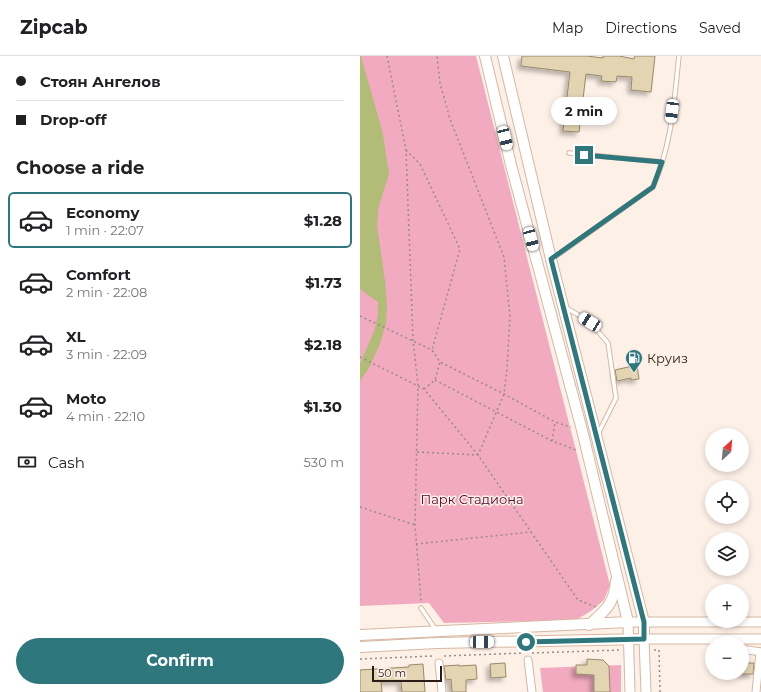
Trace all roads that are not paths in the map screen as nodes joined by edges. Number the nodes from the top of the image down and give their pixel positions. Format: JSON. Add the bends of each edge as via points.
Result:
{"nodes":[{"id":1,"x":485,"y":56,"type":"edge"},
{"id":2,"x":503,"y":56,"type":"edge"},
{"id":3,"x":679,"y":56,"type":"edge"},
{"id":4,"x":569,"y":153,"type":"dead end"},
{"id":5,"x":662,"y":162,"type":"junction"},
{"id":6,"x":551,"y":259,"type":"junction"},
{"id":7,"x":563,"y":306,"type":"junction"},
{"id":8,"x":596,"y":437,"type":"junction"},
{"id":9,"x":617,"y":574,"type":"junction"},
{"id":10,"x":421,"y":608,"type":"road end"},
{"id":11,"x":628,"y":622,"type":"junction"},
{"id":12,"x":644,"y":622,"type":"junction"},
{"id":13,"x":761,"y":622,"type":"edge"},
{"id":14,"x":589,"y":625,"type":"junction"},
{"id":15,"x":436,"y":630,"type":"junction"},
{"id":16,"x":360,"y":635,"type":"edge"},
{"id":17,"x":629,"y":639,"type":"junction"},
{"id":18,"x":644,"y":639,"type":"junction"},
{"id":19,"x":761,"y":639,"type":"edge"},
{"id":20,"x":749,"y":640,"type":"edge"},
{"id":21,"x":705,"y":642,"type":"edge"},
{"id":22,"x":360,"y":647,"type":"edge"},
{"id":23,"x":749,"y":650,"type":"edge"},
{"id":24,"x":761,"y":652,"type":"edge"},
{"id":25,"x":528,"y":660,"type":"dead end"},
{"id":26,"x":438,"y":663,"type":"dead end"},
{"id":27,"x":442,"y":692,"type":"edge"},
{"id":28,"x":532,"y":692,"type":"edge"},
{"id":29,"x":630,"y":692,"type":"edge"},
{"id":30,"x":646,"y":692,"type":"edge"},
{"id":31,"x":756,"y":692,"type":"edge"}],
"edges":[{"from":1,"to":9,"type":"main road"},
{"from":2,"to":6,"type":"main road"},
{"from":3,"to":5,"type":"lane","via":[[669,138]]},
{"from":4,"to":5,"type":"lane"},
{"from":5,"to":6,"type":"lane","via":[[653,187]]},
{"from":6,"to":7,"type":"main road"},
{"from":7,"to":8,"type":"main road"},
{"from":7,"to":8,"type":"lane","via":[[590,322],[608,343],[616,398]]},
{"from":8,"to":12,"type":"main road"},
{"from":9,"to":11,"type":"main road"},
{"from":9,"to":14,"type":"main road","via":[[611,603]]},
{"from":10,"to":15,"type":"lane"},
{"from":11,"to":12,"type":"street"},
{"from":11,"to":14,"type":"main road"},
{"from":11,"to":17,"type":"street"},
{"from":12,"to":13,"type":"street"},
{"from":12,"to":18,"type":"main road"},
{"from":14,"to":15,"type":"main road"},
{"from":15,"to":16,"type":"main road"},
{"from":17,"to":18,"type":"main road"},
{"from":17,"to":22,"type":"main road"},
{"from":17,"to":29,"type":"street"},
{"from":18,"to":21,"type":"street"},
{"from":18,"to":30,"type":"street"},
{"from":19,"to":20,"type":"street"},
{"from":23,"to":24,"type":"street"},
{"from":24,"to":31,"type":"street"},
{"from":25,"to":28,"type":"street"},
{"from":26,"to":27,"type":"street"}]}
